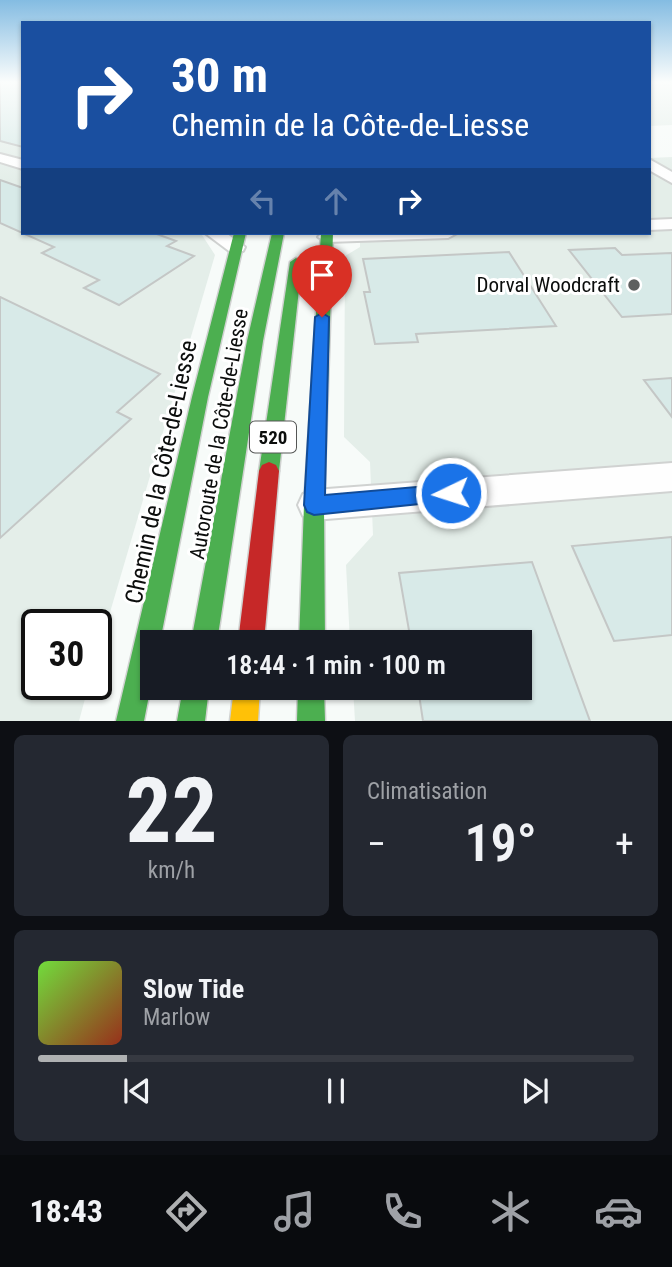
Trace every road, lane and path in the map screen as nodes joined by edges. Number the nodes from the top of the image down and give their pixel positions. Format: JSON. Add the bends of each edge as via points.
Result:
{"nodes":[{"id":1,"x":0,"y":158,"type":"edge"},
{"id":2,"x":21,"y":164,"type":"edge"},
{"id":3,"x":651,"y":164,"type":"edge"},
{"id":4,"x":672,"y":180,"type":"edge"},
{"id":5,"x":672,"y":224,"type":"edge"},
{"id":6,"x":651,"y":225,"type":"edge"},
{"id":7,"x":278,"y":235,"type":"edge"},
{"id":8,"x":327,"y":235,"type":"edge"},
{"id":9,"x":247,"y":237,"type":"edge"},
{"id":10,"x":299,"y":244,"type":"dead end"},
{"id":11,"x":255,"y":259,"type":"dead end"},
{"id":12,"x":256,"y":341,"type":"junction"},
{"id":13,"x":672,"y":477,"type":"edge"},
{"id":14,"x":314,"y":505,"type":"junction"},
{"id":15,"x":206,"y":630,"type":"edge"},
{"id":16,"x":252,"y":630,"type":"edge"},
{"id":17,"x":312,"y":630,"type":"edge"},
{"id":18,"x":194,"y":700,"type":"edge"},
{"id":19,"x":246,"y":700,"type":"edge"},
{"id":20,"x":311,"y":700,"type":"edge"},
{"id":21,"x":130,"y":721,"type":"edge"},
{"id":22,"x":191,"y":721,"type":"edge"},
{"id":23,"x":244,"y":721,"type":"edge"},
{"id":24,"x":311,"y":721,"type":"edge"}],
"edges":[{"from":1,"to":2,"type":"street"},
{"from":3,"to":4,"type":"street"},
{"from":5,"to":6,"type":"street"},
{"from":7,"to":12,"type":"main road","name":"Autoroute de la Côte-de-Liesse","number":"520"},
{"from":8,"to":14,"type":"main road"},
{"from":9,"to":21,"type":"main road","name":"Chemin de la Côte-de-Liesse","via":[[200,397]]},
{"from":10,"to":16,"type":"main road","number":"520"},
{"from":11,"to":12,"type":"main road"},
{"from":12,"to":15,"type":"main road","name":"Autoroute de la Côte-de-Liesse","number":"520"},
{"from":13,"to":14,"type":"street"},
{"from":14,"to":17,"type":"main road"},
{"from":18,"to":22,"type":"main road"},
{"from":19,"to":23,"type":"main road"},
{"from":20,"to":24,"type":"main road"}]}
